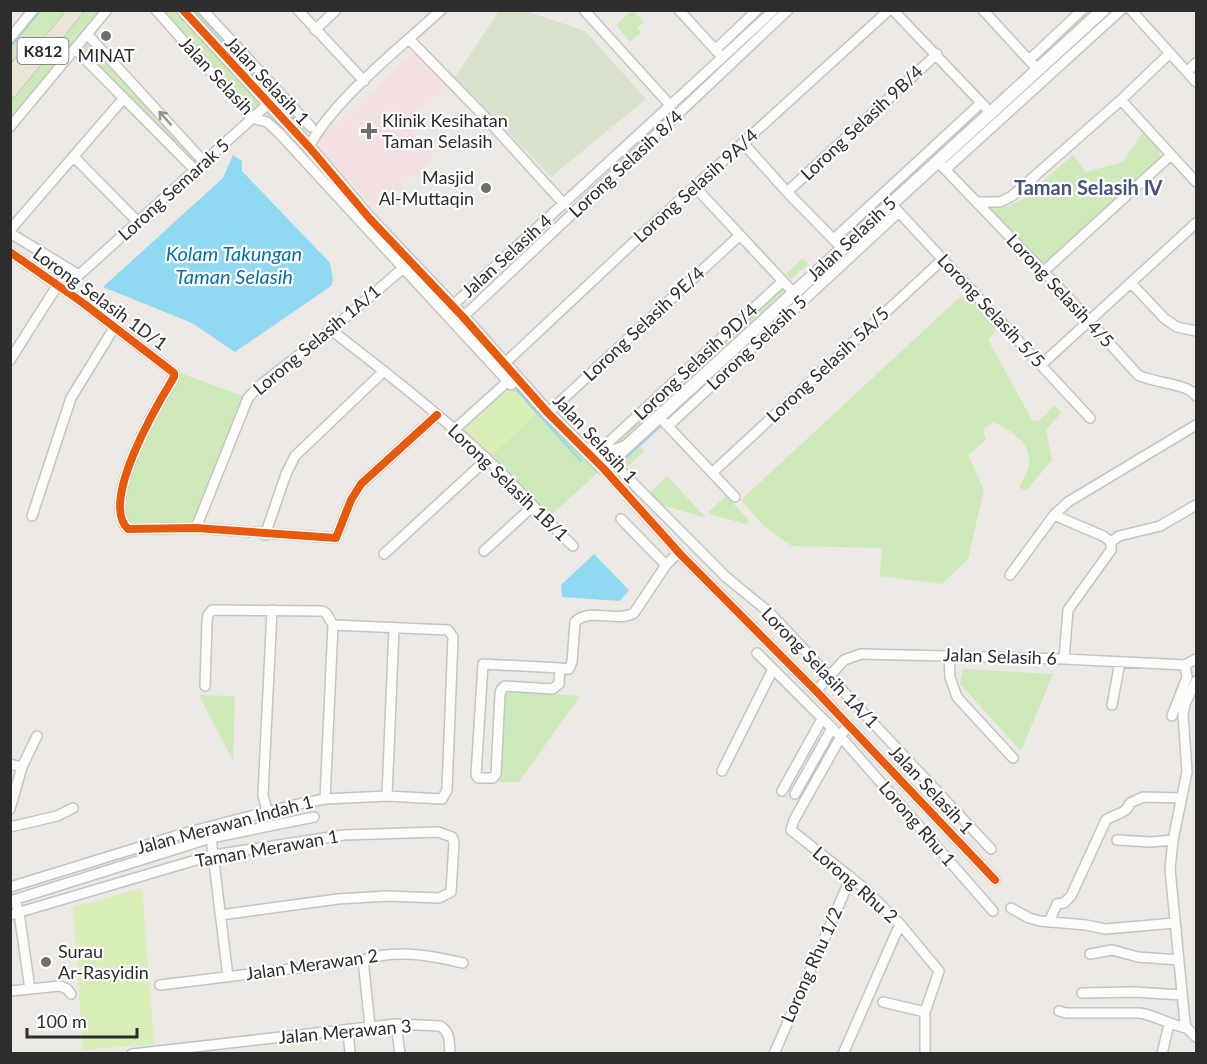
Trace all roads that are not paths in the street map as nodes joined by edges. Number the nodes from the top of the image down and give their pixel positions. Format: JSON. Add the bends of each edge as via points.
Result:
{"nodes":[{"id":1,"x":33,"y":10,"type":"edge"},
{"id":2,"x":65,"y":10,"type":"edge"},
{"id":3,"x":75,"y":10,"type":"edge"},
{"id":4,"x":107,"y":10,"type":"edge"},
{"id":5,"x":156,"y":10,"type":"edge"},
{"id":6,"x":183,"y":10,"type":"edge"},
{"id":7,"x":203,"y":10,"type":"edge"},
{"id":8,"x":298,"y":10,"type":"edge"},
{"id":9,"x":336,"y":10,"type":"edge"},
{"id":10,"x":441,"y":10,"type":"edge"},
{"id":11,"x":584,"y":10,"type":"edge"},
{"id":12,"x":679,"y":10,"type":"edge"},
{"id":13,"x":757,"y":10,"type":"edge"},
{"id":14,"x":774,"y":10,"type":"edge"},
{"id":15,"x":788,"y":10,"type":"edge"},
{"id":16,"x":891,"y":10,"type":"edge"},
{"id":17,"x":1082,"y":10,"type":"edge"},
{"id":18,"x":1103,"y":10,"type":"edge"},
{"id":19,"x":1121,"y":10,"type":"edge"},
{"id":20,"x":1131,"y":10,"type":"edge"},
{"id":21,"x":985,"y":11,"type":"edge"},
{"id":22,"x":315,"y":30,"type":"junction"},
{"id":23,"x":88,"y":35,"type":"junction"},
{"id":24,"x":10,"y":38,"type":"edge"},
{"id":25,"x":409,"y":39,"type":"junction"},
{"id":26,"x":76,"y":50,"type":"junction"},
{"id":27,"x":719,"y":53,"type":"junction"},
{"id":28,"x":1170,"y":53,"type":"junction"},
{"id":29,"x":937,"y":54,"type":"junction"},
{"id":30,"x":1029,"y":60,"type":"junction"},
{"id":31,"x":1197,"y":63,"type":"edge"},
{"id":32,"x":1187,"y":72,"type":"junction"},
{"id":33,"x":10,"y":76,"type":"edge"},
{"id":34,"x":1034,"y":78,"type":"junction"},
{"id":35,"x":364,"y":81,"type":"junction"},
{"id":36,"x":1197,"y":82,"type":"edge"},
{"id":37,"x":10,"y":92,"type":"edge"},
{"id":38,"x":124,"y":98,"type":"junction"},
{"id":39,"x":1121,"y":100,"type":"junction"},
{"id":40,"x":981,"y":103,"type":"junction"},
{"id":41,"x":268,"y":104,"type":"junction"},
{"id":42,"x":670,"y":105,"type":"junction"},
{"id":43,"x":991,"y":113,"type":"junction"},
{"id":44,"x":252,"y":118,"type":"junction"},
{"id":45,"x":327,"y":119,"type":"junction"},
{"id":46,"x":10,"y":127,"type":"edge"},
{"id":47,"x":311,"y":127,"type":"junction"},
{"id":48,"x":297,"y":135,"type":"junction"},
{"id":49,"x":744,"y":144,"type":"junction"},
{"id":50,"x":309,"y":147,"type":"junction"},
{"id":51,"x":624,"y":149,"type":"junction"},
{"id":52,"x":1171,"y":155,"type":"junction"},
{"id":53,"x":75,"y":158,"type":"junction"},
{"id":54,"x":632,"y":158,"type":"junction"},
{"id":55,"x":204,"y":162,"type":"junction"},
{"id":56,"x":942,"y":165,"type":"junction"},
{"id":57,"x":195,"y":170,"type":"junction"},
{"id":58,"x":1197,"y":182,"type":"edge"},
{"id":59,"x":695,"y":187,"type":"junction"},
{"id":60,"x":788,"y":192,"type":"junction"},
{"id":61,"x":978,"y":202,"type":"junction"},
{"id":62,"x":564,"y":204,"type":"junction"},
{"id":63,"x":895,"y":207,"type":"junction"},
{"id":64,"x":138,"y":222,"type":"junction"},
{"id":65,"x":1197,"y":223,"type":"edge"},
{"id":66,"x":10,"y":231,"type":"edge"},
{"id":67,"x":740,"y":235,"type":"junction"},
{"id":68,"x":838,"y":243,"type":"junction"},
{"id":69,"x":10,"y":252,"type":"edge"},
{"id":70,"x":943,"y":259,"type":"junction"},
{"id":71,"x":408,"y":265,"type":"junction"},
{"id":72,"x":1044,"y":271,"type":"junction"},
{"id":73,"x":783,"y":281,"type":"junction"},
{"id":74,"x":1131,"y":283,"type":"junction"},
{"id":75,"x":57,"y":286,"type":"junction"},
{"id":76,"x":794,"y":293,"type":"junction"},
{"id":77,"x":452,"y":306,"type":"junction"},
{"id":78,"x":463,"y":317,"type":"junction"},
{"id":79,"x":1089,"y":321,"type":"junction"},
{"id":80,"x":114,"y":328,"type":"junction"},
{"id":81,"x":331,"y":330,"type":"junction"},
{"id":82,"x":1197,"y":331,"type":"edge"},
{"id":83,"x":10,"y":360,"type":"edge"},
{"id":84,"x":505,"y":363,"type":"junction"},
{"id":85,"x":1041,"y":365,"type":"junction"},
{"id":86,"x":384,"y":371,"type":"junction"},
{"id":87,"x":513,"y":380,"type":"junction"},
{"id":88,"x":1197,"y":396,"type":"edge"},
{"id":89,"x":548,"y":413,"type":"junction"},
{"id":90,"x":437,"y":416,"type":"junction"},
{"id":91,"x":1090,"y":418,"type":"dead end"},
{"id":92,"x":663,"y":422,"type":"junction"},
{"id":93,"x":1197,"y":425,"type":"edge"},
{"id":94,"x":454,"y":430,"type":"junction"},
{"id":95,"x":488,"y":459,"type":"junction"},
{"id":96,"x":606,"y":460,"type":"junction"},
{"id":97,"x":713,"y":472,"type":"junction"},
{"id":98,"x":735,"y":497,"type":"dead end"},
{"id":99,"x":1197,"y":505,"type":"edge"},
{"id":100,"x":532,"y":507,"type":"junction"},
{"id":101,"x":1054,"y":515,"type":"junction"},
{"id":102,"x":32,"y":516,"type":"dead end"},
{"id":103,"x":621,"y":519,"type":"dead end"},
{"id":104,"x":196,"y":528,"type":"junction"},
{"id":105,"x":265,"y":535,"type":"junction"},
{"id":106,"x":1111,"y":542,"type":"junction"},
{"id":107,"x":692,"y":544,"type":"junction"},
{"id":108,"x":573,"y":546,"type":"dead end"},
{"id":109,"x":484,"y":551,"type":"dead end"},
{"id":110,"x":384,"y":554,"type":"dead end"},
{"id":111,"x":681,"y":554,"type":"junction"},
{"id":112,"x":666,"y":565,"type":"junction"},
{"id":113,"x":1010,"y":575,"type":"dead end"},
{"id":114,"x":272,"y":610,"type":"junction"},
{"id":115,"x":333,"y":625,"type":"junction"},
{"id":116,"x":394,"y":628,"type":"junction"},
{"id":117,"x":757,"y":654,"type":"dead end"},
{"id":118,"x":949,"y":656,"type":"junction"},
{"id":119,"x":1064,"y":659,"type":"junction"},
{"id":120,"x":1197,"y":659,"type":"edge"},
{"id":121,"x":1120,"y":662,"type":"junction"},
{"id":122,"x":1185,"y":665,"type":"junction"},
{"id":123,"x":560,"y":668,"type":"junction"},
{"id":124,"x":772,"y":669,"type":"junction"},
{"id":125,"x":829,"y":676,"type":"junction"},
{"id":126,"x":1197,"y":681,"type":"edge"},
{"id":127,"x":206,"y":686,"type":"dead end"},
{"id":128,"x":816,"y":691,"type":"junction"},
{"id":129,"x":1112,"y":705,"type":"dead end"},
{"id":130,"x":1172,"y":716,"type":"dead end"},
{"id":131,"x":822,"y":719,"type":"junction"},
{"id":132,"x":848,"y":724,"type":"junction"},
{"id":133,"x":832,"y":729,"type":"junction"},
{"id":134,"x":37,"y":736,"type":"dead end"},
{"id":135,"x":841,"y":737,"type":"junction"},
{"id":136,"x":1013,"y":758,"type":"dead end"},
{"id":137,"x":10,"y":764,"type":"edge"},
{"id":138,"x":22,"y":767,"type":"junction"},
{"id":139,"x":722,"y":771,"type":"dead end"},
{"id":140,"x":782,"y":791,"type":"dead end"},
{"id":141,"x":795,"y":794,"type":"dead end"},
{"id":142,"x":387,"y":796,"type":"junction"},
{"id":143,"x":1180,"y":798,"type":"junction"},
{"id":144,"x":325,"y":799,"type":"junction"},
{"id":145,"x":73,"y":808,"type":"dead end"},
{"id":146,"x":10,"y":809,"type":"edge"},
{"id":147,"x":267,"y":811,"type":"junction"},
{"id":148,"x":314,"y":817,"type":"dead end"},
{"id":149,"x":10,"y":827,"type":"edge"},
{"id":150,"x":211,"y":838,"type":"junction"},
{"id":151,"x":1117,"y":840,"type":"dead end"},
{"id":152,"x":1173,"y":840,"type":"junction"},
{"id":153,"x":991,"y":849,"type":"dead end"},
{"id":154,"x":213,"y":855,"type":"junction"},
{"id":155,"x":106,"y":858,"type":"junction"},
{"id":156,"x":110,"y":871,"type":"junction"},
{"id":157,"x":851,"y":878,"type":"junction"},
{"id":158,"x":995,"y":880,"type":"dead end"},
{"id":159,"x":10,"y":887,"type":"edge"},
{"id":160,"x":13,"y":900,"type":"edge"},
{"id":161,"x":1011,"y":908,"type":"dead end"},
{"id":162,"x":993,"y":911,"type":"dead end"},
{"id":163,"x":15,"y":914,"type":"edge"},
{"id":164,"x":220,"y":915,"type":"junction"},
{"id":165,"x":1048,"y":922,"type":"junction"},
{"id":166,"x":1174,"y":923,"type":"junction"},
{"id":167,"x":900,"y":924,"type":"junction"},
{"id":168,"x":1090,"y":954,"type":"dead end"},
{"id":169,"x":363,"y":960,"type":"junction"},
{"id":170,"x":1179,"y":960,"type":"junction"},
{"id":171,"x":463,"y":963,"type":"dead end"},
{"id":172,"x":228,"y":977,"type":"junction"},
{"id":173,"x":160,"y":985,"type":"dead end"},
{"id":174,"x":30,"y":989,"type":"junction"},
{"id":175,"x":10,"y":991,"type":"edge"},
{"id":176,"x":1082,"y":993,"type":"dead end"},
{"id":177,"x":71,"y":994,"type":"dead end"},
{"id":178,"x":1182,"y":995,"type":"junction"},
{"id":179,"x":883,"y":1002,"type":"dead end"},
{"id":180,"x":1059,"y":1011,"type":"dead end"},
{"id":181,"x":925,"y":1012,"type":"junction"},
{"id":182,"x":396,"y":1024,"type":"junction"},
{"id":183,"x":1169,"y":1024,"type":"junction"},
{"id":184,"x":370,"y":1026,"type":"junction"},
{"id":185,"x":1187,"y":1028,"type":"junction"},
{"id":186,"x":348,"y":1029,"type":"junction"},
{"id":187,"x":1197,"y":1037,"type":"edge"},
{"id":188,"x":171,"y":1051,"type":"edge"},
{"id":189,"x":132,"y":1053,"type":"edge"},
{"id":190,"x":350,"y":1053,"type":"edge"},
{"id":191,"x":400,"y":1053,"type":"edge"},
{"id":192,"x":450,"y":1053,"type":"edge"},
{"id":193,"x":774,"y":1053,"type":"edge"},
{"id":194,"x":843,"y":1053,"type":"edge"},
{"id":195,"x":925,"y":1053,"type":"edge"},
{"id":196,"x":1162,"y":1053,"type":"edge"}],
"edges":[{"from":1,"to":24,"type":"street"},
{"from":2,"to":33,"type":"main road","number":"K812"},
{"from":3,"to":37,"type":"main road","number":"K812"},
{"from":4,"to":23,"type":"street"},
{"from":5,"to":44,"type":"street","name":"Jalan Selasih"},
{"from":6,"to":41,"type":"street","name":"Jalan Selasih 1"},
{"from":7,"to":47,"type":"street"},
{"from":8,"to":22,"type":"street"},
{"from":9,"to":22,"type":"street"},
{"from":10,"to":25,"type":"street"},
{"from":11,"to":42,"type":"street"},
{"from":12,"to":27,"type":"street"},
{"from":13,"to":27,"type":"street"},
{"from":14,"to":27,"type":"street","name":"Jalan Selasih 4"},
{"from":15,"to":54,"type":"street","name":"Lorong Selasih 8/4"},
{"from":16,"to":29,"type":"street"},
{"from":16,"to":49,"type":"street","name":"Lorong Selasih 9A/4"},
{"from":17,"to":30,"type":"street"},
{"from":18,"to":34,"type":"street","name":"Jalan Selasih 5"},
{"from":19,"to":34,"type":"street","name":"Jalan Selasih 5"},
{"from":20,"to":28,"type":"street"},
{"from":21,"to":30,"type":"street"},
{"from":22,"to":35,"type":"street"},
{"from":23,"to":26,"type":"street"},
{"from":55,"to":23,"type":"street","one_way":true},
{"from":25,"to":35,"type":"street"},
{"from":25,"to":62,"type":"street"},
{"from":26,"to":38,"type":"street"},
{"from":26,"to":46,"type":"street"},
{"from":27,"to":42,"type":"street","name":"Jalan Selasih 4"},
{"from":28,"to":32,"type":"street"},
{"from":28,"to":39,"type":"street"},
{"from":29,"to":40,"type":"street"},
{"from":29,"to":60,"type":"street","name":"Lorong Selasih 9B/4"},
{"from":30,"to":34,"type":"street"},
{"from":31,"to":32,"type":"street"},
{"from":32,"to":36,"type":"street"},
{"from":34,"to":43,"type":"street","name":"Jalan Selasih 5"},
{"from":34,"to":56,"type":"street","name":"Jalan Selasih 5"},
{"from":35,"to":45,"type":"street"},
{"from":38,"to":53,"type":"street"},
{"from":38,"to":57,"type":"street"},
{"from":39,"to":52,"type":"street"},
{"from":39,"to":61,"type":"street","via":[[1012,195],[1000,202]]},
{"from":40,"to":43,"type":"street"},
{"from":40,"to":68,"type":"street"},
{"from":41,"to":44,"type":"street","name":"Lorong Semarak 5"},
{"from":41,"to":48,"type":"street","name":"Jalan Selasih 1"},
{"from":42,"to":51,"type":"street","name":"Jalan Selasih 4"},
{"from":43,"to":56,"type":"street","name":"Jalan Selasih 5"},
{"from":44,"to":55,"type":"street","name":"Lorong Semarak 5"},
{"from":44,"to":71,"type":"street","name":"Jalan Selasih","via":[[267,122],[279,133]]},
{"from":45,"to":47,"type":"street"},
{"from":45,"to":50,"type":"street"},
{"from":47,"to":48,"type":"street"},
{"from":48,"to":50,"type":"street","name":"Jalan Selasih 1"},
{"from":49,"to":59,"type":"street","name":"Lorong Selasih 9A/4"},
{"from":49,"to":60,"type":"street"},
{"from":50,"to":71,"type":"street","name":"Jalan Selasih 1"},
{"from":51,"to":54,"type":"street"},
{"from":51,"to":62,"type":"street","name":"Jalan Selasih 4"},
{"from":52,"to":58,"type":"street"},
{"from":52,"to":72,"type":"street"},
{"from":53,"to":64,"type":"street"},
{"from":53,"to":66,"type":"street"},
{"from":54,"to":78,"type":"street","name":"Lorong Selasih 8/4"},
{"from":55,"to":57,"type":"street","name":"Lorong Semarak 5"},
{"from":56,"to":61,"type":"street","name":"Lorong Selasih 4/5"},
{"from":56,"to":63,"type":"street","name":"Jalan Selasih 5"},
{"from":57,"to":64,"type":"street","name":"Lorong Semarak 5"},
{"from":59,"to":67,"type":"street"},
{"from":59,"to":84,"type":"street","name":"Lorong Selasih 9A/4"},
{"from":60,"to":68,"type":"street"},
{"from":61,"to":72,"type":"street","name":"Lorong Selasih 4/5"},
{"from":62,"to":77,"type":"street","name":"Jalan Selasih 4"},
{"from":63,"to":68,"type":"street","name":"Jalan Selasih 5"},
{"from":63,"to":70,"type":"street","name":"Lorong Selasih 5/5"},
{"from":63,"to":92,"type":"street","name":"Lorong Selasih 5"},
{"from":64,"to":66,"type":"street","name":"Lorong Semarak 5","via":[[79,275]]},
{"from":65,"to":74,"type":"street"},
{"from":67,"to":73,"type":"street"},
{"from":67,"to":89,"type":"street","name":"Lorong Selasih 9E/4"},
{"from":68,"to":76,"type":"street","name":"Jalan Selasih 5"},
{"from":69,"to":75,"type":"street","name":"Lorong Selasih 1D/1"},
{"from":70,"to":85,"type":"street","name":"Lorong Selasih 5/5"},
{"from":70,"to":97,"type":"street","name":"Lorong Selasih 5A/5"},
{"from":71,"to":77,"type":"street","name":"Jalan Selasih 1"},
{"from":71,"to":81,"type":"street","name":"Lorong Selasih 1A/1"},
{"from":71,"to":87,"type":"street","name":"Jalan Selasih"},
{"from":72,"to":79,"type":"street","name":"Lorong Selasih 4/5"},
{"from":73,"to":76,"type":"street"},
{"from":73,"to":96,"type":"street","name":"Lorong Selasih 9D/4","via":[[609,442]]},
{"from":74,"to":79,"type":"street"},
{"from":74,"to":82,"type":"street","via":[[1165,319],[1177,327]]},
{"from":75,"to":80,"type":"street","name":"Lorong Selasih 1D/1"},
{"from":75,"to":83,"type":"street"},
{"from":76,"to":92,"type":"street","name":"Jalan Selasih 5"},
{"from":77,"to":78,"type":"street","name":"Jalan Selasih 1"},
{"from":78,"to":84,"type":"street","name":"Jalan Selasih 1"},
{"from":79,"to":85,"type":"street"},
{"from":79,"to":88,"type":"street","name":"Lorong Selasih 4/5","via":[[1138,375],[1148,381],[1189,389]]},
{"from":80,"to":102,"type":"street","via":[[71,398]]},
{"from":80,"to":104,"type":"street","name":"Lorong Selasih 1D/1","via":[[172,370],[174,377],[141,434],[124,484],[120,510],[123,524],[128,529]]},
{"from":81,"to":86,"type":"street","name":"Lorong Selasih 1B/1"},
{"from":81,"to":104,"type":"street","name":"Lorong Selasih 1A/1","via":[[248,398]]},
{"from":84,"to":87,"type":"street","name":"Jalan Selasih 1"},
{"from":85,"to":91,"type":"street","name":"Lorong Selasih 5/5"},
{"from":86,"to":90,"type":"street","name":"Lorong Selasih 1B/1"},
{"from":86,"to":105,"type":"street","via":[[295,456]]},
{"from":87,"to":89,"type":"street","name":"Jalan Selasih 1"},
{"from":87,"to":94,"type":"street"},
{"from":89,"to":96,"type":"street","name":"Jalan Selasih 1","via":[[583,448]]},
{"from":90,"to":94,"type":"street","name":"Lorong Selasih 1B/1"},
{"from":90,"to":105,"type":"street","via":[[361,484],[336,538]]},
{"from":92,"to":96,"type":"street","name":"Jalan Selasih 5"},
{"from":92,"to":97,"type":"street"},
{"from":93,"to":101,"type":"street","via":[[1068,502]]},
{"from":94,"to":95,"type":"street","name":"Lorong Selasih 1B/1"},
{"from":95,"to":100,"type":"street","name":"Lorong Selasih 1B/1"},
{"from":95,"to":110,"type":"street"},
{"from":96,"to":107,"type":"street","name":"Lorong Selasih 1A/1"},
{"from":96,"to":111,"type":"street","name":"Jalan Selasih 1"},
{"from":97,"to":98,"type":"street"},
{"from":99,"to":106,"type":"street","via":[[1160,526]]},
{"from":100,"to":108,"type":"street","name":"Lorong Selasih 1B/1"},
{"from":100,"to":109,"type":"street"},
{"from":101,"to":106,"type":"street"},
{"from":101,"to":113,"type":"street"},
{"from":103,"to":112,"type":"street"},
{"from":104,"to":105,"type":"street"},
{"from":106,"to":119,"type":"street","via":[[1111,550],[1068,610]]},
{"from":107,"to":111,"type":"street"},
{"from":107,"to":125,"type":"street","name":"Lorong Selasih 1A/1","via":[[771,614]]},
{"from":111,"to":112,"type":"street"},
{"from":111,"to":128,"type":"street","name":"Jalan Selasih 1"},
{"from":112,"to":123,"type":"street","via":[[634,613],[579,617],[575,622],[572,662],[569,669]]},
{"from":114,"to":115,"type":"street","via":[[322,611]]},
{"from":114,"to":127,"type":"street","via":[[212,610],[207,622]]},
{"from":114,"to":147,"type":"street","via":[[263,795]]},
{"from":115,"to":116,"type":"street"},
{"from":115,"to":144,"type":"street"},
{"from":116,"to":142,"type":"street"},
{"from":116,"to":142,"type":"street","name":"Jalan Merawan Indah 1","via":[[448,630],[453,638],[447,790],[442,799]]},
{"from":117,"to":124,"type":"street","name":"Lorong Rhu 1"},
{"from":118,"to":119,"type":"street","name":"Jalan Selasih 6"},
{"from":118,"to":125,"type":"street","name":"Jalan Selasih 6","via":[[861,654],[844,660]]},
{"from":118,"to":136,"type":"street","via":[[950,677],[957,697]]},
{"from":119,"to":121,"type":"street","name":"Jalan Selasih 6"},
{"from":120,"to":122,"type":"street","name":"Jalan Selasih 6"},
{"from":121,"to":122,"type":"street","name":"Jalan Selasih 6"},
{"from":121,"to":129,"type":"street"},
{"from":122,"to":130,"type":"street","via":[[1187,677]]},
{"from":123,"to":123,"type":"street","via":[[559,684],[552,690],[505,686],[501,690],[496,774],[493,778],[478,778],[483,664]]},
{"from":124,"to":131,"type":"street","name":"Lorong Rhu 1"},
{"from":124,"to":139,"type":"street"},
{"from":125,"to":128,"type":"street","name":"Jalan Selasih 6"},
{"from":125,"to":153,"type":"street","name":"Lorong Selasih 1A/1"},
{"from":126,"to":143,"type":"street","via":[[1183,714],[1187,772]]},
{"from":128,"to":132,"type":"street","name":"Jalan Selasih 1"},
{"from":131,"to":133,"type":"street","name":"Lorong Rhu 1"},
{"from":131,"to":140,"type":"street"},
{"from":132,"to":135,"type":"street"},
{"from":132,"to":158,"type":"street","name":"Jalan Selasih 1"},
{"from":133,"to":135,"type":"street","name":"Lorong Rhu 1"},
{"from":133,"to":141,"type":"street"},
{"from":134,"to":138,"type":"street"},
{"from":135,"to":157,"type":"street","name":"Lorong Rhu 2","via":[[791,830]]},
{"from":135,"to":162,"type":"street","name":"Lorong Rhu 1"},
{"from":137,"to":138,"type":"street"},
{"from":138,"to":146,"type":"street"},
{"from":142,"to":144,"type":"street","name":"Jalan Merawan Indah 1"},
{"from":143,"to":152,"type":"street"},
{"from":143,"to":165,"type":"street","via":[[1143,797],[1130,803],[1124,812],[1112,814],[1071,896],[1057,904]]},
{"from":144,"to":147,"type":"street","name":"Jalan Merawan Indah 1"},
{"from":145,"to":149,"type":"street","via":[[57,816]]},
{"from":147,"to":155,"type":"street","name":"Jalan Merawan Indah 1"},
{"from":148,"to":150,"type":"street"},
{"from":150,"to":154,"type":"street"},
{"from":150,"to":156,"type":"street"},
{"from":151,"to":152,"type":"street"},
{"from":152,"to":166,"type":"street","via":[[1170,869]]},
{"from":154,"to":163,"type":"street","name":"Taman Merawan 1"},
{"from":154,"to":164,"type":"street"},
{"from":154,"to":164,"type":"street","name":"Taman Merawan 1","via":[[344,835],[438,832],[452,837],[454,842],[451,892],[439,898],[338,899]]},
{"from":155,"to":156,"type":"street"},
{"from":155,"to":159,"type":"street","name":"Jalan Merawan Indah 1"},
{"from":156,"to":160,"type":"street"},
{"from":157,"to":167,"type":"street","name":"Lorong Rhu 2"},
{"from":157,"to":193,"type":"street","name":"Lorong Rhu 1/2"},
{"from":160,"to":163,"type":"street"},
{"from":161,"to":165,"type":"street"},
{"from":163,"to":174,"type":"street"},
{"from":164,"to":172,"type":"street"},
{"from":165,"to":166,"type":"street","via":[[1105,929]]},
{"from":166,"to":170,"type":"street"},
{"from":167,"to":181,"type":"street","name":"Lorong Rhu 2","via":[[939,971]]},
{"from":167,"to":194,"type":"street"},
{"from":168,"to":170,"type":"street","via":[[1112,950],[1138,957]]},
{"from":169,"to":171,"type":"street","name":"Jalan Merawan 2","via":[[381,954],[414,954]]},
{"from":169,"to":172,"type":"street","name":"Jalan Merawan 2"},
{"from":169,"to":184,"type":"street"},
{"from":170,"to":178,"type":"street"},
{"from":172,"to":173,"type":"street","name":"Jalan Merawan 2"},
{"from":174,"to":175,"type":"street"},
{"from":174,"to":177,"type":"street","via":[[60,986]]},
{"from":176,"to":178,"type":"street"},
{"from":178,"to":185,"type":"street"},
{"from":179,"to":181,"type":"street"},
{"from":180,"to":183,"type":"street","via":[[1140,1013]]},
{"from":181,"to":195,"type":"street"},
{"from":182,"to":184,"type":"street","name":"Jalan Merawan 3"},
{"from":182,"to":191,"type":"street"},
{"from":182,"to":192,"type":"street","name":"Jalan Merawan 3","via":[[440,1026],[448,1034]]},
{"from":183,"to":185,"type":"street"},
{"from":183,"to":196,"type":"street"},
{"from":184,"to":186,"type":"street","name":"Jalan Merawan 3"},
{"from":185,"to":187,"type":"street"},
{"from":186,"to":188,"type":"street","name":"Jalan Merawan 3"},
{"from":186,"to":190,"type":"street"},
{"from":188,"to":189,"type":"street","name":"Jalan Merawan 3"}]}
